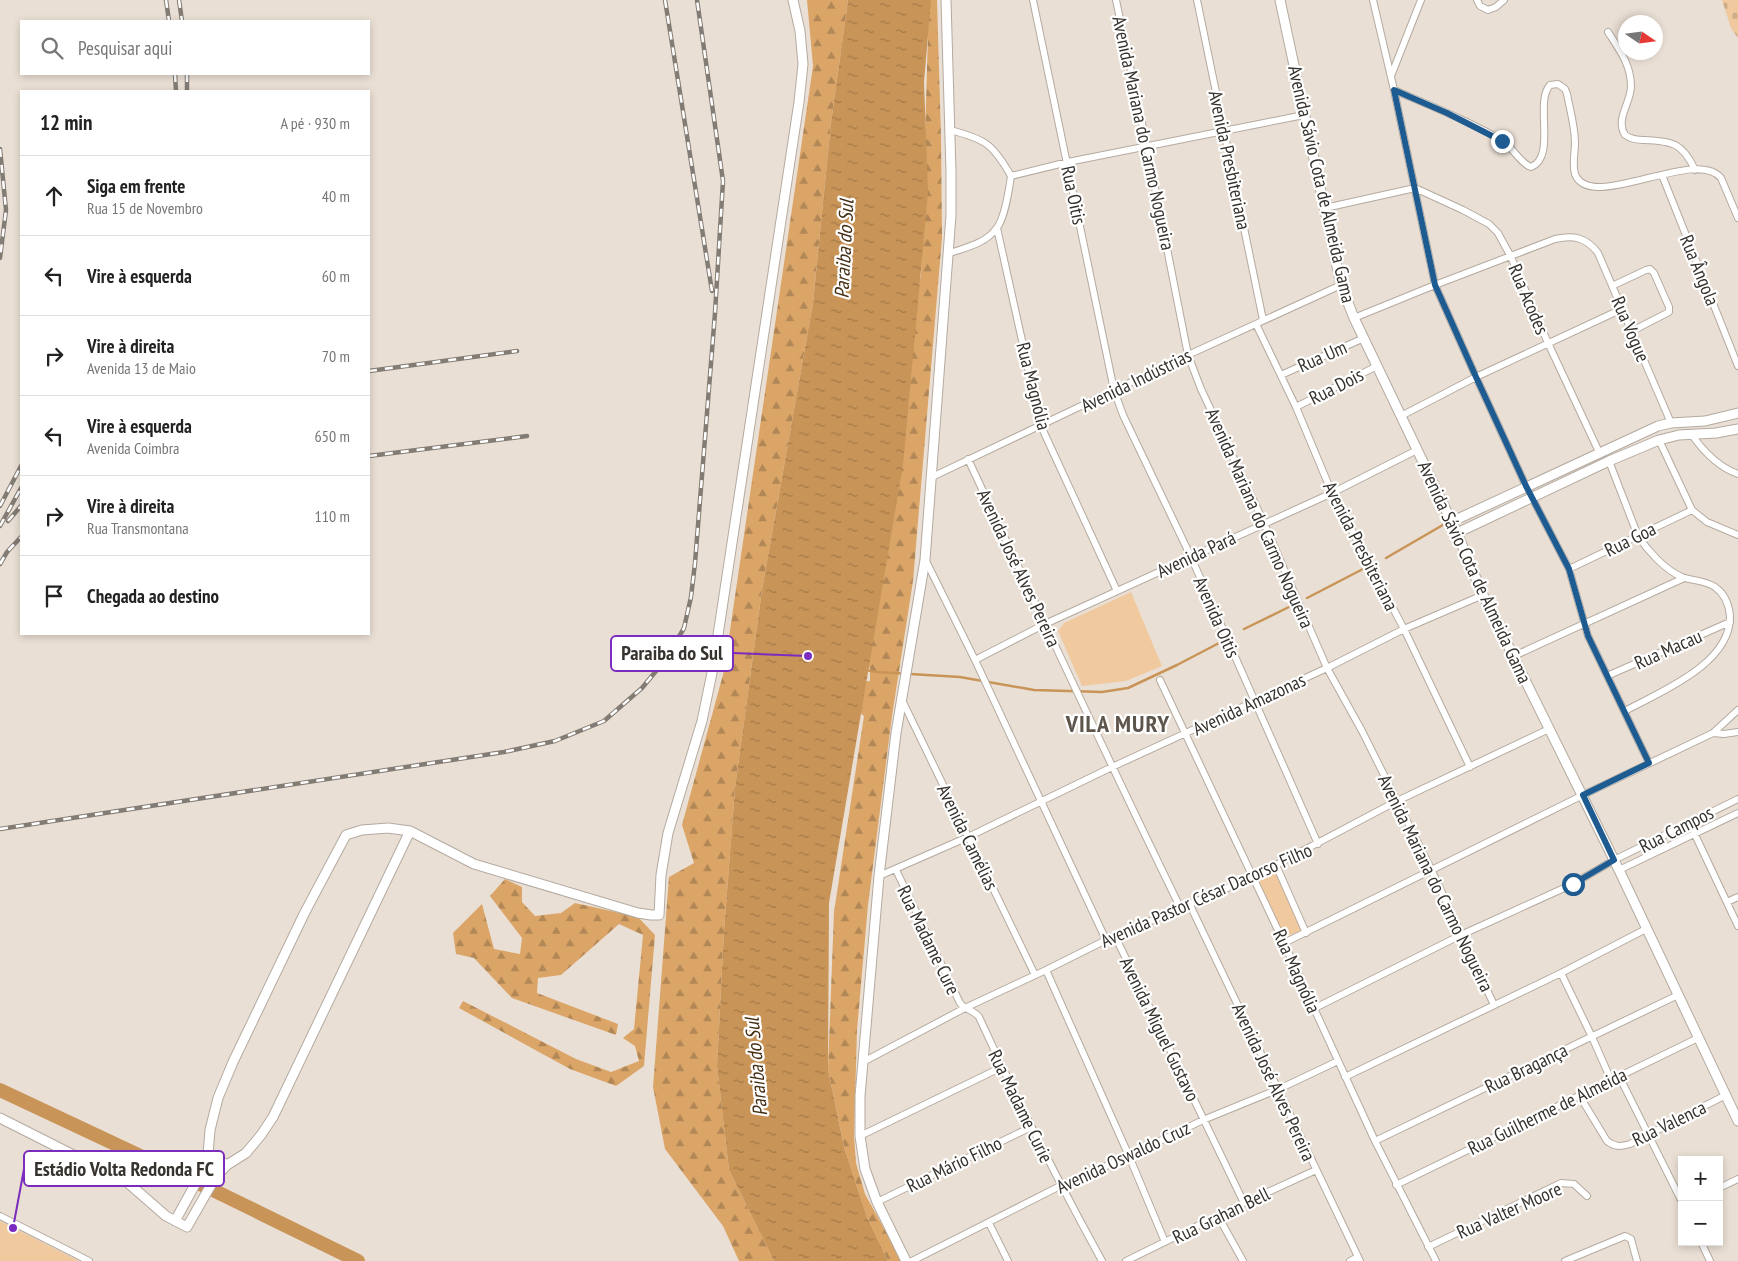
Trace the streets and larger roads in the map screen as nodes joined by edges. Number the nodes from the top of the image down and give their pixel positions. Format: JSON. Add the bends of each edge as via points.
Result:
{"nodes":[{"id":1,"x":793,"y":0,"type":"edge"},
{"id":2,"x":946,"y":0,"type":"edge"},
{"id":3,"x":1033,"y":0,"type":"edge"},
{"id":4,"x":1116,"y":0,"type":"edge"},
{"id":5,"x":1197,"y":0,"type":"edge"},
{"id":6,"x":1280,"y":0,"type":"edge"},
{"id":7,"x":1373,"y":0,"type":"edge"},
{"id":8,"x":1421,"y":0,"type":"edge"},
{"id":9,"x":1477,"y":0,"type":"edge"},
{"id":10,"x":1504,"y":0,"type":"edge"},
{"id":11,"x":1608,"y":32,"type":"dead end"},
{"id":12,"x":1391,"y":76,"type":"junction"},
{"id":13,"x":1394,"y":90,"type":"junction"},
{"id":14,"x":1304,"y":115,"type":"junction"},
{"id":15,"x":950,"y":130,"type":"junction"},
{"id":16,"x":1224,"y":130,"type":"junction"},
{"id":17,"x":1147,"y":147,"type":"junction"},
{"id":18,"x":1068,"y":162,"type":"junction"},
{"id":19,"x":1695,"y":170,"type":"junction"},
{"id":20,"x":1662,"y":175,"type":"junction"},
{"id":21,"x":1011,"y":176,"type":"junction"},
{"id":22,"x":1415,"y":188,"type":"junction"},
{"id":23,"x":1325,"y":208,"type":"junction"},
{"id":24,"x":1738,"y":218,"type":"edge"},
{"id":25,"x":997,"y":228,"type":"junction"},
{"id":26,"x":947,"y":254,"type":"junction"},
{"id":27,"x":1511,"y":257,"type":"junction"},
{"id":28,"x":1341,"y":285,"type":"junction"},
{"id":29,"x":1435,"y":285,"type":"junction"},
{"id":30,"x":1612,"y":286,"type":"junction"},
{"id":31,"x":1622,"y":310,"type":"junction"},
{"id":32,"x":1354,"y":318,"type":"junction"},
{"id":33,"x":1263,"y":320,"type":"junction"},
{"id":34,"x":1256,"y":324,"type":"junction"},
{"id":35,"x":1632,"y":331,"type":"junction"},
{"id":36,"x":1364,"y":338,"type":"junction"},
{"id":37,"x":1548,"y":343,"type":"junction"},
{"id":38,"x":1188,"y":355,"type":"junction"},
{"id":39,"x":1736,"y":358,"type":"edge"},
{"id":40,"x":1377,"y":366,"type":"junction"},
{"id":41,"x":1738,"y":366,"type":"edge"},
{"id":42,"x":1281,"y":375,"type":"junction"},
{"id":43,"x":1476,"y":377,"type":"junction"},
{"id":44,"x":1114,"y":390,"type":"junction"},
{"id":45,"x":1296,"y":407,"type":"junction"},
{"id":46,"x":1738,"y":413,"type":"edge"},
{"id":47,"x":1401,"y":416,"type":"junction"},
{"id":48,"x":1671,"y":423,"type":"junction"},
{"id":49,"x":1041,"y":426,"type":"junction"},
{"id":50,"x":1738,"y":429,"type":"edge"},
{"id":51,"x":1692,"y":435,"type":"junction"},
{"id":52,"x":1659,"y":440,"type":"junction"},
{"id":53,"x":1417,"y":450,"type":"junction"},
{"id":54,"x":1599,"y":452,"type":"junction"},
{"id":55,"x":968,"y":459,"type":"junction"},
{"id":56,"x":1609,"y":461,"type":"junction"},
{"id":57,"x":1738,"y":474,"type":"edge"},
{"id":58,"x":932,"y":477,"type":"junction"},
{"id":59,"x":1526,"y":486,"type":"junction"},
{"id":60,"x":1332,"y":493,"type":"junction"},
{"id":61,"x":1532,"y":498,"type":"junction"},
{"id":62,"x":1692,"y":510,"type":"junction"},
{"id":63,"x":1452,"y":522,"type":"junction"},
{"id":64,"x":1264,"y":523,"type":"junction"},
{"id":65,"x":1457,"y":533,"type":"junction"},
{"id":66,"x":1738,"y":534,"type":"edge"},
{"id":67,"x":1638,"y":536,"type":"junction"},
{"id":68,"x":1191,"y":557,"type":"junction"},
{"id":69,"x":925,"y":560,"type":"junction"},
{"id":70,"x":1569,"y":569,"type":"junction"},
{"id":71,"x":1684,"y":578,"type":"junction"},
{"id":72,"x":1117,"y":590,"type":"junction"},
{"id":73,"x":1483,"y":595,"type":"junction"},
{"id":74,"x":1730,"y":622,"type":"junction"},
{"id":75,"x":1044,"y":624,"type":"junction"},
{"id":76,"x":1584,"y":625,"type":"junction"},
{"id":77,"x":1404,"y":629,"type":"junction"},
{"id":78,"x":1514,"y":656,"type":"junction"},
{"id":79,"x":976,"y":660,"type":"junction"},
{"id":80,"x":1327,"y":668,"type":"junction"},
{"id":81,"x":1607,"y":676,"type":"junction"},
{"id":82,"x":1160,"y":680,"type":"dead end"},
{"id":83,"x":902,"y":699,"type":"junction"},
{"id":84,"x":1255,"y":702,"type":"junction"},
{"id":85,"x":1738,"y":710,"type":"edge"},
{"id":86,"x":1625,"y":712,"type":"junction"},
{"id":87,"x":1548,"y":729,"type":"junction"},
{"id":88,"x":1738,"y":732,"type":"edge"},
{"id":89,"x":1185,"y":733,"type":"junction"},
{"id":90,"x":1713,"y":733,"type":"junction"},
{"id":91,"x":1649,"y":763,"type":"junction"},
{"id":92,"x":1112,"y":767,"type":"junction"},
{"id":93,"x":1470,"y":767,"type":"junction"},
{"id":94,"x":1583,"y":795,"type":"junction"},
{"id":95,"x":1738,"y":799,"type":"edge"},
{"id":96,"x":1397,"y":801,"type":"junction"},
{"id":97,"x":1042,"y":802,"type":"junction"},
{"id":98,"x":1738,"y":813,"type":"edge"},
{"id":99,"x":1689,"y":822,"type":"junction"},
{"id":100,"x":410,"y":831,"type":"junction"},
{"id":101,"x":1694,"y":835,"type":"junction"},
{"id":102,"x":968,"y":837,"type":"junction"},
{"id":103,"x":1318,"y":844,"type":"junction"},
{"id":104,"x":1614,"y":860,"type":"junction"},
{"id":105,"x":1276,"y":865,"type":"junction"},
{"id":106,"x":1432,"y":869,"type":"junction"},
{"id":107,"x":896,"y":870,"type":"junction"},
{"id":108,"x":1619,"y":870,"type":"junction"},
{"id":109,"x":879,"y":876,"type":"junction"},
{"id":110,"x":1252,"y":877,"type":"junction"},
{"id":111,"x":1738,"y":897,"type":"edge"},
{"id":112,"x":1727,"y":902,"type":"junction"},
{"id":113,"x":1189,"y":903,"type":"junction"},
{"id":114,"x":1180,"y":907,"type":"junction"},
{"id":115,"x":1738,"y":926,"type":"edge"},
{"id":116,"x":1646,"y":929,"type":"junction"},
{"id":117,"x":1306,"y":933,"type":"junction"},
{"id":118,"x":1461,"y":935,"type":"junction"},
{"id":119,"x":1115,"y":936,"type":"junction"},
{"id":120,"x":1106,"y":940,"type":"junction"},
{"id":121,"x":1284,"y":943,"type":"junction"},
{"id":122,"x":1046,"y":970,"type":"junction"},
{"id":123,"x":1561,"y":973,"type":"junction"},
{"id":124,"x":1035,"y":975,"type":"junction"},
{"id":125,"x":1678,"y":995,"type":"junction"},
{"id":126,"x":1494,"y":1006,"type":"junction"},
{"id":127,"x":965,"y":1008,"type":"junction"},
{"id":128,"x":1313,"y":1008,"type":"junction"},
{"id":129,"x":1592,"y":1036,"type":"junction"},
{"id":130,"x":1698,"y":1038,"type":"junction"},
{"id":131,"x":1338,"y":1061,"type":"junction"},
{"id":132,"x":863,"y":1062,"type":"junction"},
{"id":133,"x":1002,"y":1067,"type":"junction"},
{"id":134,"x":1619,"y":1076,"type":"junction"},
{"id":135,"x":1345,"y":1077,"type":"junction"},
{"id":136,"x":1611,"y":1080,"type":"junction"},
{"id":137,"x":1279,"y":1089,"type":"junction"},
{"id":138,"x":1579,"y":1095,"type":"junction"},
{"id":139,"x":1726,"y":1096,"type":"junction"},
{"id":140,"x":0,"y":1118,"type":"edge"},
{"id":141,"x":1203,"y":1120,"type":"junction"},
{"id":142,"x":1738,"y":1121,"type":"edge"},
{"id":143,"x":1030,"y":1126,"type":"junction"},
{"id":144,"x":1648,"y":1134,"type":"junction"},
{"id":145,"x":860,"y":1136,"type":"junction"},
{"id":146,"x":1375,"y":1142,"type":"junction"},
{"id":147,"x":208,"y":1154,"type":"junction"},
{"id":148,"x":1129,"y":1156,"type":"junction"},
{"id":149,"x":227,"y":1165,"type":"junction"},
{"id":150,"x":1316,"y":1170,"type":"junction"},
{"id":151,"x":1738,"y":1179,"type":"edge"},
{"id":152,"x":1396,"y":1185,"type":"junction"},
{"id":153,"x":1060,"y":1186,"type":"junction"},
{"id":154,"x":1723,"y":1186,"type":"edge"},
{"id":155,"x":1587,"y":1196,"type":"dead end"},
{"id":156,"x":1682,"y":1201,"type":"edge"},
{"id":157,"x":877,"y":1202,"type":"junction"},
{"id":158,"x":1244,"y":1203,"type":"junction"},
{"id":159,"x":0,"y":1216,"type":"edge"},
{"id":160,"x":1218,"y":1216,"type":"junction"},
{"id":161,"x":176,"y":1221,"type":"junction"},
{"id":162,"x":989,"y":1223,"type":"junction"},
{"id":163,"x":1165,"y":1242,"type":"junction"},
{"id":164,"x":1703,"y":1246,"type":"edge"},
{"id":165,"x":1428,"y":1247,"type":"junction"},
{"id":166,"x":1359,"y":1259,"type":"edge"},
{"id":167,"x":89,"y":1261,"type":"edge"},
{"id":168,"x":906,"y":1261,"type":"edge"},
{"id":169,"x":912,"y":1261,"type":"edge"},
{"id":170,"x":1008,"y":1261,"type":"edge"},
{"id":171,"x":1102,"y":1261,"type":"edge"},
{"id":172,"x":1126,"y":1261,"type":"edge"},
{"id":173,"x":1243,"y":1261,"type":"edge"},
{"id":174,"x":1350,"y":1261,"type":"edge"},
{"id":175,"x":1436,"y":1261,"type":"edge"},
{"id":176,"x":1566,"y":1261,"type":"edge"},
{"id":177,"x":1637,"y":1261,"type":"edge"},
{"id":178,"x":1710,"y":1261,"type":"edge"}],
"edges":[{"from":1,"to":100,"type":"street","via":[[803,64],[790,174],[713,668],[702,721],[668,833],[659,915],[638,913],[474,864]]},
{"from":2,"to":15,"type":"street"},
{"from":3,"to":18,"type":"street","name":"Rua Oitis"},
{"from":4,"to":17,"type":"street","name":"Avenida Mariana do Carmo Nogueira"},
{"from":5,"to":16,"type":"street","name":"Avenida Presbiteriana"},
{"from":6,"to":14,"type":"street","name":"Avenida Sávio Cota de Almeida Gama"},
{"from":7,"to":12,"type":"street"},
{"from":8,"to":12,"type":"street"},
{"from":9,"to":10,"type":"street","via":[[1488,10]]},
{"from":11,"to":19,"type":"street","via":[[1630,73],[1631,88],[1621,124],[1625,135],[1635,140],[1674,143],[1684,151]]},
{"from":12,"to":13,"type":"street"},
{"from":13,"to":20,"type":"street","via":[[1502,141],[1526,165],[1531,166],[1538,161],[1544,146],[1546,89],[1550,84],[1558,84],[1567,94],[1574,136],[1574,169],[1581,183],[1610,186]]},
{"from":13,"to":22,"type":"street"},
{"from":14,"to":16,"type":"street"},
{"from":14,"to":23,"type":"street","name":"Avenida Sávio Cota de Almeida Gama"},
{"from":15,"to":21,"type":"street","via":[[969,134],[990,145]]},
{"from":15,"to":26,"type":"street","via":[[951,215]]},
{"from":16,"to":17,"type":"street"},
{"from":16,"to":33,"type":"street","name":"Avenida Presbiteriana"},
{"from":17,"to":18,"type":"street"},
{"from":17,"to":38,"type":"street","name":"Avenida Mariana do Carmo Nogueira"},
{"from":18,"to":21,"type":"street"},
{"from":18,"to":44,"type":"street","name":"Rua Oitis"},
{"from":19,"to":20,"type":"street"},
{"from":19,"to":24,"type":"street","via":[[1718,174]]},
{"from":20,"to":39,"type":"street","name":"Rua Ângola"},
{"from":21,"to":25,"type":"street","via":[[1006,206]]},
{"from":22,"to":23,"type":"street"},
{"from":22,"to":27,"type":"street","name":"Rua Acodes","via":[[1489,224]]},
{"from":22,"to":29,"type":"street"},
{"from":23,"to":28,"type":"street","name":"Avenida Sávio Cota de Almeida Gama"},
{"from":25,"to":26,"type":"street","via":[[976,244]]},
{"from":25,"to":49,"type":"street","name":"Rua Magnólia"},
{"from":26,"to":58,"type":"street"},
{"from":27,"to":29,"type":"street"},
{"from":27,"to":30,"type":"street","name":"Rua Vogue","via":[[1571,236],[1584,241],[1598,253]]},
{"from":27,"to":37,"type":"street","name":"Rua Acodes"},
{"from":28,"to":32,"type":"street","name":"Avenida Sávio Cota de Almeida Gama"},
{"from":28,"to":33,"type":"street","name":"Avenida Indústrias"},
{"from":29,"to":32,"type":"street"},
{"from":29,"to":43,"type":"street"},
{"from":30,"to":31,"type":"street","name":"Rua Vogue"},
{"from":30,"to":35,"type":"street","via":[[1646,270],[1654,272],[1669,312]]},
{"from":31,"to":35,"type":"street","name":"Rua Vogue"},
{"from":31,"to":37,"type":"street"},
{"from":32,"to":36,"type":"street","name":"Avenida Sávio Cota de Almeida Gama"},
{"from":33,"to":34,"type":"street","name":"Avenida Indústrias"},
{"from":34,"to":38,"type":"street","name":"Avenida Indústrias"},
{"from":34,"to":42,"type":"street","name":"Avenida Presbiteriana"},
{"from":35,"to":48,"type":"street","name":"Rua Vogue"},
{"from":36,"to":40,"type":"street","name":"Avenida Sávio Cota de Almeida Gama"},
{"from":36,"to":42,"type":"street","name":"Rua Um"},
{"from":37,"to":43,"type":"street"},
{"from":37,"to":54,"type":"street","name":"Rua Acodes"},
{"from":38,"to":44,"type":"street","name":"Avenida Indústrias"},
{"from":38,"to":64,"type":"street","name":"Avenida Mariana do Carmo Nogueira"},
{"from":39,"to":41,"type":"street","name":"Rua Ângola"},
{"from":40,"to":45,"type":"street","name":"Rua Dois"},
{"from":40,"to":47,"type":"street","name":"Avenida Sávio Cota de Almeida Gama"},
{"from":42,"to":45,"type":"street","name":"Avenida Presbiteriana"},
{"from":43,"to":47,"type":"street"},
{"from":43,"to":59,"type":"street"},
{"from":44,"to":49,"type":"street","name":"Avenida Indústrias"},
{"from":44,"to":68,"type":"street","name":"Avenida Oitis"},
{"from":45,"to":60,"type":"street","name":"Avenida Presbiteriana"},
{"from":46,"to":48,"type":"street","via":[[1705,421]]},
{"from":47,"to":53,"type":"street","name":"Avenida Sávio Cota de Almeida Gama"},
{"from":48,"to":54,"type":"street","via":[[1646,430]]},
{"from":49,"to":55,"type":"street","name":"Avenida Indústrias"},
{"from":49,"to":72,"type":"street","name":"Rua Magnólia"},
{"from":50,"to":51,"type":"street"},
{"from":51,"to":52,"type":"street"},
{"from":51,"to":57,"type":"street","via":[[1718,464]]},
{"from":52,"to":56,"type":"street"},
{"from":52,"to":62,"type":"street"},
{"from":53,"to":60,"type":"street","name":"Avenida Pará"},
{"from":53,"to":63,"type":"street","name":"Avenida Sávio Cota de Almeida Gama"},
{"from":54,"to":59,"type":"street"},
{"from":55,"to":58,"type":"street","name":"Avenida Indústrias"},
{"from":55,"to":75,"type":"street","name":"Avenida José Alves Pereira"},
{"from":56,"to":61,"type":"street"},
{"from":56,"to":67,"type":"street"},
{"from":58,"to":69,"type":"street"},
{"from":59,"to":61,"type":"street"},
{"from":59,"to":63,"type":"street"},
{"from":60,"to":64,"type":"street","name":"Avenida Pará"},
{"from":60,"to":77,"type":"street","name":"Avenida Presbiteriana"},
{"from":61,"to":65,"type":"street"},
{"from":61,"to":70,"type":"street"},
{"from":62,"to":66,"type":"street","via":[[1707,522]]},
{"from":62,"to":67,"type":"street","name":"Rua Goa"},
{"from":63,"to":65,"type":"street","name":"Avenida Sávio Cota de Almeida Gama"},
{"from":64,"to":68,"type":"street","name":"Avenida Pará"},
{"from":64,"to":80,"type":"street","name":"Avenida Mariana do Carmo Nogueira"},
{"from":65,"to":73,"type":"street","name":"Avenida Sávio Cota de Almeida Gama"},
{"from":67,"to":70,"type":"street","name":"Rua Goa"},
{"from":67,"to":71,"type":"street","via":[[1650,552]]},
{"from":68,"to":72,"type":"street","name":"Avenida Pará"},
{"from":68,"to":84,"type":"street","name":"Avenida Oitis"},
{"from":69,"to":79,"type":"street"},
{"from":69,"to":83,"type":"street"},
{"from":70,"to":76,"type":"street"},
{"from":71,"to":74,"type":"street","via":[[1707,582],[1717,588],[1730,609]]},
{"from":71,"to":76,"type":"street"},
{"from":72,"to":75,"type":"street","name":"Avenida Pará"},
{"from":73,"to":77,"type":"street","name":"Avenida Amazonas"},
{"from":73,"to":78,"type":"street","name":"Avenida Sávio Cota de Almeida Gama"},
{"from":74,"to":81,"type":"street","name":"Rua Macau"},
{"from":74,"to":86,"type":"street","via":[[1723,644],[1706,663],[1680,682]]},
{"from":75,"to":79,"type":"street","name":"Avenida Pará"},
{"from":75,"to":92,"type":"street","name":"Avenida José Alves Pereira"},
{"from":76,"to":78,"type":"street"},
{"from":76,"to":81,"type":"street"},
{"from":77,"to":80,"type":"street","name":"Avenida Amazonas"},
{"from":77,"to":93,"type":"street","name":"Avenida Presbiteriana"},
{"from":78,"to":87,"type":"street","name":"Avenida Sávio Cota de Almeida Gama"},
{"from":79,"to":97,"type":"street","name":"Avenida Miguel Gustavo"},
{"from":80,"to":84,"type":"street","name":"Avenida Amazonas"},
{"from":80,"to":96,"type":"street","name":"Avenida Mariana do Carmo Nogueira"},
{"from":81,"to":86,"type":"street"},
{"from":82,"to":89,"type":"street","name":"Rua Magnólia"},
{"from":83,"to":102,"type":"street","name":"Avenida Camélias"},
{"from":83,"to":109,"type":"street"},
{"from":84,"to":89,"type":"street","name":"Avenida Amazonas"},
{"from":84,"to":103,"type":"street","name":"Avenida Oitis"},
{"from":85,"to":90,"type":"street"},
{"from":86,"to":91,"type":"street"},
{"from":87,"to":93,"type":"street","name":"Avenida Pastor César Dacorso Filho"},
{"from":87,"to":94,"type":"street","name":"Avenida Sávio Cota de Almeida Gama"},
{"from":88,"to":90,"type":"street"},
{"from":89,"to":92,"type":"street","name":"Avenida Amazonas"},
{"from":89,"to":110,"type":"street","name":"Rua Magnólia"},
{"from":90,"to":91,"type":"street"},
{"from":91,"to":94,"type":"street"},
{"from":92,"to":97,"type":"street","name":"Avenida Amazonas"},
{"from":92,"to":114,"type":"street"},
{"from":93,"to":96,"type":"street","name":"Avenida Pastor César Dacorso Filho"},
{"from":94,"to":104,"type":"street","name":"Avenida Sávio Cota de Almeida Gama"},
{"from":94,"to":106,"type":"street"},
{"from":95,"to":99,"type":"street","name":"Rua Campos"},
{"from":96,"to":103,"type":"street","name":"Avenida Pastor César Dacorso Filho"},
{"from":96,"to":106,"type":"street","name":"Avenida Mariana do Carmo Nogueira"},
{"from":97,"to":102,"type":"street","name":"Avenida Amazonas"},
{"from":97,"to":120,"type":"street","name":"Avenida Miguel Gustavo"},
{"from":98,"to":101,"type":"street","name":"Rua Campos"},
{"from":99,"to":101,"type":"street"},
{"from":99,"to":104,"type":"street","name":"Rua Campos"},
{"from":100,"to":147,"type":"street","via":[[388,828],[346,835],[233,1062],[218,1098]]},
{"from":100,"to":149,"type":"street","via":[[272,1117],[246,1153]]},
{"from":101,"to":108,"type":"street","name":"Rua Campos"},
{"from":101,"to":112,"type":"street"},
{"from":102,"to":107,"type":"street","name":"Avenida Amazonas"},
{"from":102,"to":124,"type":"street","name":"Avenida Camélias"},
{"from":103,"to":105,"type":"street","name":"Avenida Pastor César Dacorso Filho"},
{"from":104,"to":108,"type":"street","name":"Avenida Sávio Cota de Almeida Gama"},
{"from":104,"to":118,"type":"street","name":"Rua Campos","via":[[1573,884]]},
{"from":105,"to":110,"type":"street","name":"Avenida Pastor César Dacorso Filho"},
{"from":105,"to":117,"type":"street"},
{"from":106,"to":117,"type":"street"},
{"from":106,"to":118,"type":"street","name":"Avenida Mariana do Carmo Nogueira"},
{"from":107,"to":109,"type":"street","name":"Avenida Amazonas"},
{"from":107,"to":127,"type":"street","name":"Rua Madame Cure"},
{"from":108,"to":116,"type":"street","name":"Avenida Sávio Cota de Almeida Gama"},
{"from":109,"to":132,"type":"street"},
{"from":110,"to":113,"type":"street","name":"Avenida Pastor César Dacorso Filho"},
{"from":110,"to":121,"type":"street","name":"Rua Magnólia"},
{"from":111,"to":112,"type":"street"},
{"from":112,"to":115,"type":"street"},
{"from":113,"to":114,"type":"street","name":"Avenida Pastor César Dacorso Filho"},
{"from":113,"to":137,"type":"street","name":"Avenida José Alves Pereira"},
{"from":114,"to":119,"type":"street","name":"Avenida Pastor César Dacorso Filho"},
{"from":116,"to":123,"type":"street"},
{"from":116,"to":125,"type":"street","name":"Avenida Sávio Cota de Almeida Gama"},
{"from":117,"to":121,"type":"street"},
{"from":118,"to":126,"type":"street","name":"Avenida Mariana do Carmo Nogueira"},
{"from":118,"to":128,"type":"street","name":"Rua Campos"},
{"from":119,"to":120,"type":"street","name":"Avenida Pastor César Dacorso Filho"},
{"from":119,"to":141,"type":"street","name":"Avenida Miguel Gustavo"},
{"from":120,"to":122,"type":"street","name":"Avenida Pastor César Dacorso Filho"},
{"from":121,"to":128,"type":"street","name":"Rua Magnólia"},
{"from":122,"to":124,"type":"street","name":"Avenida Pastor César Dacorso Filho"},
{"from":122,"to":148,"type":"street"},
{"from":123,"to":126,"type":"street"},
{"from":123,"to":129,"type":"street"},
{"from":124,"to":127,"type":"street","name":"Avenida Pastor César Dacorso Filho"},
{"from":125,"to":129,"type":"street","name":"Rua Bragança"},
{"from":125,"to":130,"type":"street","name":"Avenida Sávio Cota de Almeida Gama"},
{"from":126,"to":135,"type":"street"},
{"from":127,"to":132,"type":"street","name":"Avenida Pastor César Dacorso Filho"},
{"from":127,"to":133,"type":"street","name":"Rua Madame Curie","via":[[978,1016]]},
{"from":128,"to":131,"type":"street","name":"Rua Magnólia"},
{"from":129,"to":136,"type":"street"},
{"from":129,"to":146,"type":"street","name":"Rua Bragança"},
{"from":130,"to":134,"type":"street","name":"Rua Guilherme de Almeida"},
{"from":130,"to":139,"type":"street","name":"Avenida Sávio Cota de Almeida Gama"},
{"from":131,"to":135,"type":"street","name":"Rua Magnólia"},
{"from":131,"to":137,"type":"street","name":"Avenida Oswaldo Cruz"},
{"from":132,"to":145,"type":"street"},
{"from":133,"to":143,"type":"street","name":"Rua Madame Curie"},
{"from":133,"to":145,"type":"street"},
{"from":134,"to":136,"type":"street","name":"Rua Guilherme de Almeida"},
{"from":134,"to":144,"type":"street"},
{"from":135,"to":146,"type":"street","name":"Rua Magnólia"},
{"from":136,"to":138,"type":"street","name":"Rua Guilherme de Almeida"},
{"from":137,"to":141,"type":"street","name":"Avenida Oswaldo Cruz"},
{"from":137,"to":150,"type":"street","name":"Avenida José Alves Pereira"},
{"from":138,"to":144,"type":"street","name":"Rua Valenca","via":[[1600,1132],[1612,1145],[1630,1144]]},
{"from":138,"to":152,"type":"street","name":"Rua Guilherme de Almeida"},
{"from":139,"to":142,"type":"street","name":"Avenida Sávio Cota de Almeida Gama"},
{"from":139,"to":144,"type":"street","name":"Rua Valenca"},
{"from":140,"to":161,"type":"street","via":[[127,1182]]},
{"from":141,"to":148,"type":"street","name":"Avenida Oswaldo Cruz"},
{"from":141,"to":158,"type":"street","name":"Avenida Miguel Gustavo"},
{"from":143,"to":153,"type":"street","name":"Rua Madame Curie"},
{"from":143,"to":157,"type":"street","name":"Rua Mário Filho"},
{"from":144,"to":156,"type":"street"},
{"from":145,"to":157,"type":"street","via":[[865,1169]]},
{"from":146,"to":152,"type":"street","name":"Rua Magnólia"},
{"from":147,"to":149,"type":"street"},
{"from":147,"to":161,"type":"street"},
{"from":148,"to":153,"type":"street","name":"Avenida Oswaldo Cruz"},
{"from":148,"to":163,"type":"street"},
{"from":149,"to":161,"type":"street","via":[[215,1178],[187,1227]]},
{"from":150,"to":158,"type":"street","name":"Rua Grahan Bell"},
{"from":150,"to":166,"type":"street","name":"Avenida José Alves Pereira"},
{"from":151,"to":154,"type":"street"},
{"from":152,"to":165,"type":"street","name":"Rua Magnólia"},
{"from":153,"to":162,"type":"street","name":"Avenida Oswaldo Cruz"},
{"from":153,"to":171,"type":"street","name":"Rua Madame Curie"},
{"from":155,"to":165,"type":"street","name":"Rua Valter Moore","via":[[1574,1184],[1561,1183]]},
{"from":157,"to":168,"type":"street"},
{"from":158,"to":160,"type":"street","name":"Rua Grahan Bell"},
{"from":159,"to":167,"type":"street"},
{"from":160,"to":163,"type":"street","name":"Rua Grahan Bell"},
{"from":160,"to":173,"type":"street"},
{"from":162,"to":169,"type":"street","name":"Avenida Oswaldo Cruz"},
{"from":162,"to":170,"type":"street"},
{"from":163,"to":172,"type":"street","name":"Rua Grahan Bell"},
{"from":164,"to":178,"type":"street"},
{"from":165,"to":175,"type":"street","name":"Rua Magnólia"},
{"from":166,"to":174,"type":"street"},
{"from":176,"to":177,"type":"street","via":[[1625,1236],[1631,1239]]}]}
